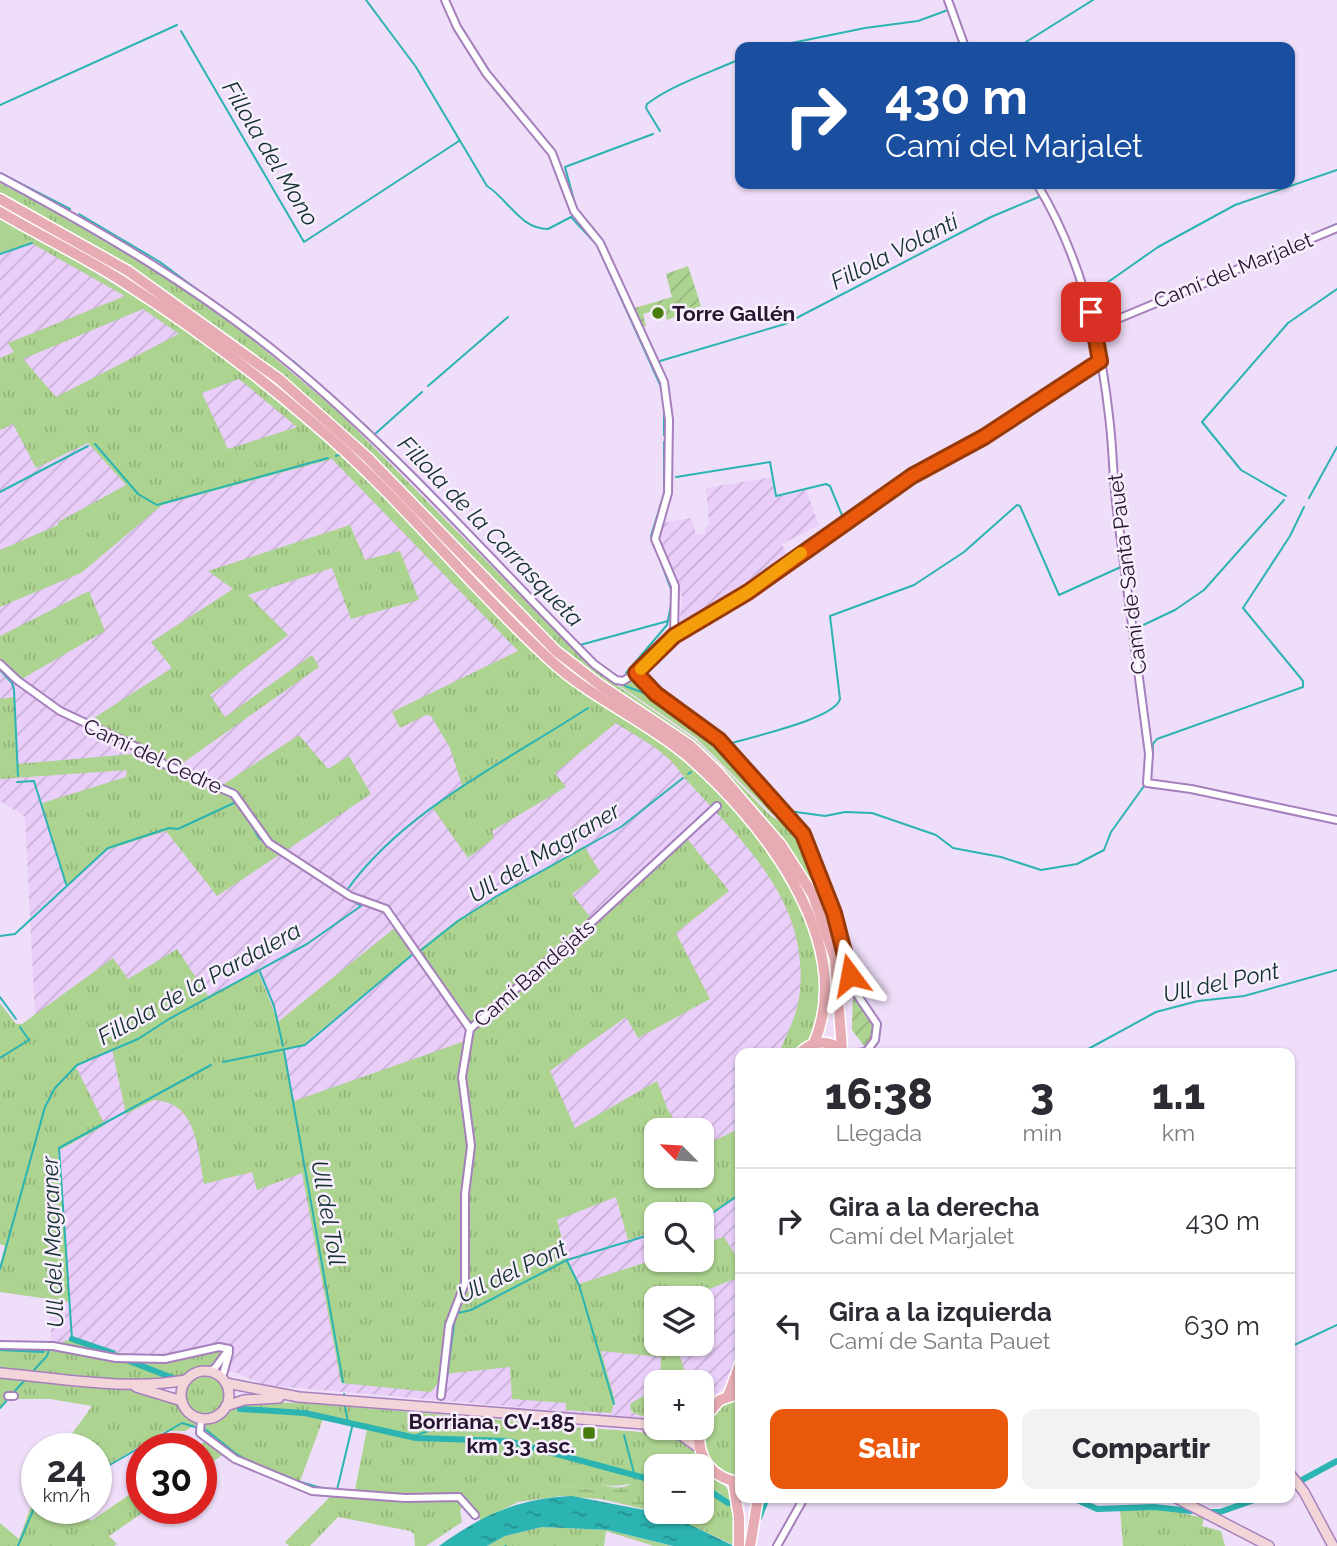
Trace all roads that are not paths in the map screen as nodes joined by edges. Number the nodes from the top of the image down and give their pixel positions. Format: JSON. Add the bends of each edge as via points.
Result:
{"nodes":[{"id":1,"x":445,"y":0,"type":"edge"},
{"id":2,"x":948,"y":0,"type":"edge"},
{"id":3,"x":963,"y":42,"type":"edge"},
{"id":4,"x":0,"y":177,"type":"edge"},
{"id":5,"x":1040,"y":189,"type":"edge"},
{"id":6,"x":0,"y":199,"type":"edge"},
{"id":7,"x":0,"y":212,"type":"edge"},
{"id":8,"x":1337,"y":228,"type":"edge"},
{"id":9,"x":1096,"y":336,"type":"junction"},
{"id":10,"x":1100,"y":361,"type":"junction"},
{"id":11,"x":674,"y":636,"type":"junction"},
{"id":12,"x":0,"y":664,"type":"edge"},
{"id":13,"x":636,"y":673,"type":"junction"},
{"id":14,"x":717,"y":806,"type":"dead end"},
{"id":15,"x":1337,"y":820,"type":"edge"},
{"id":16,"x":470,"y":1029,"type":"junction"},
{"id":17,"x":814,"y":1043,"type":"junction"},
{"id":18,"x":807,"y":1048,"type":"edge"},
{"id":19,"x":838,"y":1048,"type":"edge"},
{"id":20,"x":844,"y":1048,"type":"edge"},
{"id":21,"x":868,"y":1048,"type":"edge"},
{"id":22,"x":0,"y":1345,"type":"edge"},
{"id":23,"x":229,"y":1349,"type":"junction"},
{"id":24,"x":208,"y":1372,"type":"junction"},
{"id":25,"x":0,"y":1373,"type":"edge"},
{"id":26,"x":735,"y":1376,"type":"edge"},
{"id":27,"x":186,"y":1380,"type":"junction"},
{"id":28,"x":224,"y":1380,"type":"junction"},
{"id":29,"x":117,"y":1382,"type":"junction"},
{"id":30,"x":735,"y":1395,"type":"edge"},
{"id":31,"x":441,"y":1396,"type":"dead end"},
{"id":32,"x":727,"y":1396,"type":"junction"},
{"id":33,"x":299,"y":1397,"type":"junction"},
{"id":34,"x":181,"y":1401,"type":"junction"},
{"id":35,"x":714,"y":1404,"type":"edge"},
{"id":36,"x":226,"y":1406,"type":"junction"},
{"id":37,"x":201,"y":1419,"type":"junction"},
{"id":38,"x":584,"y":1421,"type":"junction"},
{"id":39,"x":644,"y":1424,"type":"edge"},
{"id":40,"x":700,"y":1440,"type":"edge"},
{"id":41,"x":700,"y":1449,"type":"junction"},
{"id":42,"x":1295,"y":1480,"type":"edge"},
{"id":43,"x":735,"y":1481,"type":"edge"},
{"id":44,"x":738,"y":1503,"type":"edge"},
{"id":45,"x":757,"y":1503,"type":"edge"},
{"id":46,"x":801,"y":1503,"type":"edge"},
{"id":47,"x":1186,"y":1503,"type":"edge"},
{"id":48,"x":475,"y":1515,"type":"dead end"},
{"id":49,"x":738,"y":1546,"type":"edge"},
{"id":50,"x":750,"y":1546,"type":"edge"},
{"id":51,"x":777,"y":1546,"type":"edge"},
{"id":52,"x":1269,"y":1546,"type":"edge"},
{"id":53,"x":1333,"y":1546,"type":"edge"}],
"edges":[{"from":1,"to":11,"type":"street","via":[[486,73],[551,153],[574,211],[600,243],[664,382],[670,420],[668,493],[655,538],[675,586]]},
{"from":2,"to":3,"type":"street"},
{"from":4,"to":13,"type":"street","via":[[137,253],[238,323],[299,371],[396,460],[594,664],[616,680]]},
{"from":5,"to":9,"type":"street","name":"Camí de Santa Pauet","via":[[1086,289]]},
{"from":6,"to":20,"type":"main road","via":[[128,271],[279,379],[367,457],[556,650],[691,746],[718,772],[781,845],[813,895],[835,959]]},
{"from":7,"to":17,"type":"main road","via":[[122,281],[273,389],[360,465],[549,660],[594,695],[649,727],[711,779],[774,852],[803,900],[822,965],[822,1024]]},
{"from":8,"to":9,"type":"street","name":"Camí del Marjalet","via":[[1108,323]]},
{"from":9,"to":10,"type":"street","name":"Camí de Santa Pauet"},
{"from":10,"to":11,"type":"street","via":[[984,437],[912,476],[748,592]]},
{"from":10,"to":15,"type":"street","name":"Camí de Santa Pauet","via":[[1149,754],[1147,783]]},
{"from":11,"to":13,"type":"street"},
{"from":12,"to":16,"type":"street","name":"Camí del Cedre","via":[[60,711],[234,794],[269,843],[350,896],[387,909]]},
{"from":13,"to":21,"type":"street","via":[[656,694],[719,740],[807,839],[834,913],[854,990],[877,1024],[875,1040]]},
{"from":14,"to":16,"type":"street","name":"Camí Bandejats"},
{"from":16,"to":31,"type":"street","name":"Camí Bandejats","via":[[461,1077],[471,1146],[464,1220],[465,1283],[449,1325]]},
{"from":17,"to":18,"type":"main road"},
{"from":17,"to":19,"type":"main road"},
{"from":22,"to":23,"type":"street","via":[[165,1359],[219,1346]]},
{"from":23,"to":24,"type":"street"},
{"from":23,"to":28,"type":"street"},
{"from":24,"to":27,"type":"main road"},
{"from":24,"to":28,"type":"main road"},
{"from":25,"to":29,"type":"main road"},
{"from":26,"to":32,"type":"main road"},
{"from":27,"to":29,"type":"main road"},
{"from":27,"to":34,"type":"main road"},
{"from":28,"to":33,"type":"main road"},
{"from":28,"to":36,"type":"main road","via":[[229,1394]]},
{"from":29,"to":34,"type":"main road"},
{"from":30,"to":32,"type":"main road"},
{"from":32,"to":35,"type":"main road"},
{"from":33,"to":36,"type":"main road","via":[[244,1400]]},
{"from":33,"to":38,"type":"main road"},
{"from":34,"to":37,"type":"main road","via":[[189,1413]]},
{"from":36,"to":37,"type":"main road","via":[[216,1416]]},
{"from":37,"to":48,"type":"street","via":[[200,1433],[235,1459],[312,1491],[459,1497]]},
{"from":38,"to":39,"type":"main road"},
{"from":38,"to":41,"type":"main road","via":[[674,1434]]},
{"from":40,"to":41,"type":"main road"},
{"from":41,"to":43,"type":"main road","via":[[709,1466]]},
{"from":42,"to":53,"type":"main road"},
{"from":44,"to":49,"type":"main road"},
{"from":45,"to":50,"type":"main road"},
{"from":46,"to":51,"type":"street"},
{"from":47,"to":52,"type":"main road"}]}
